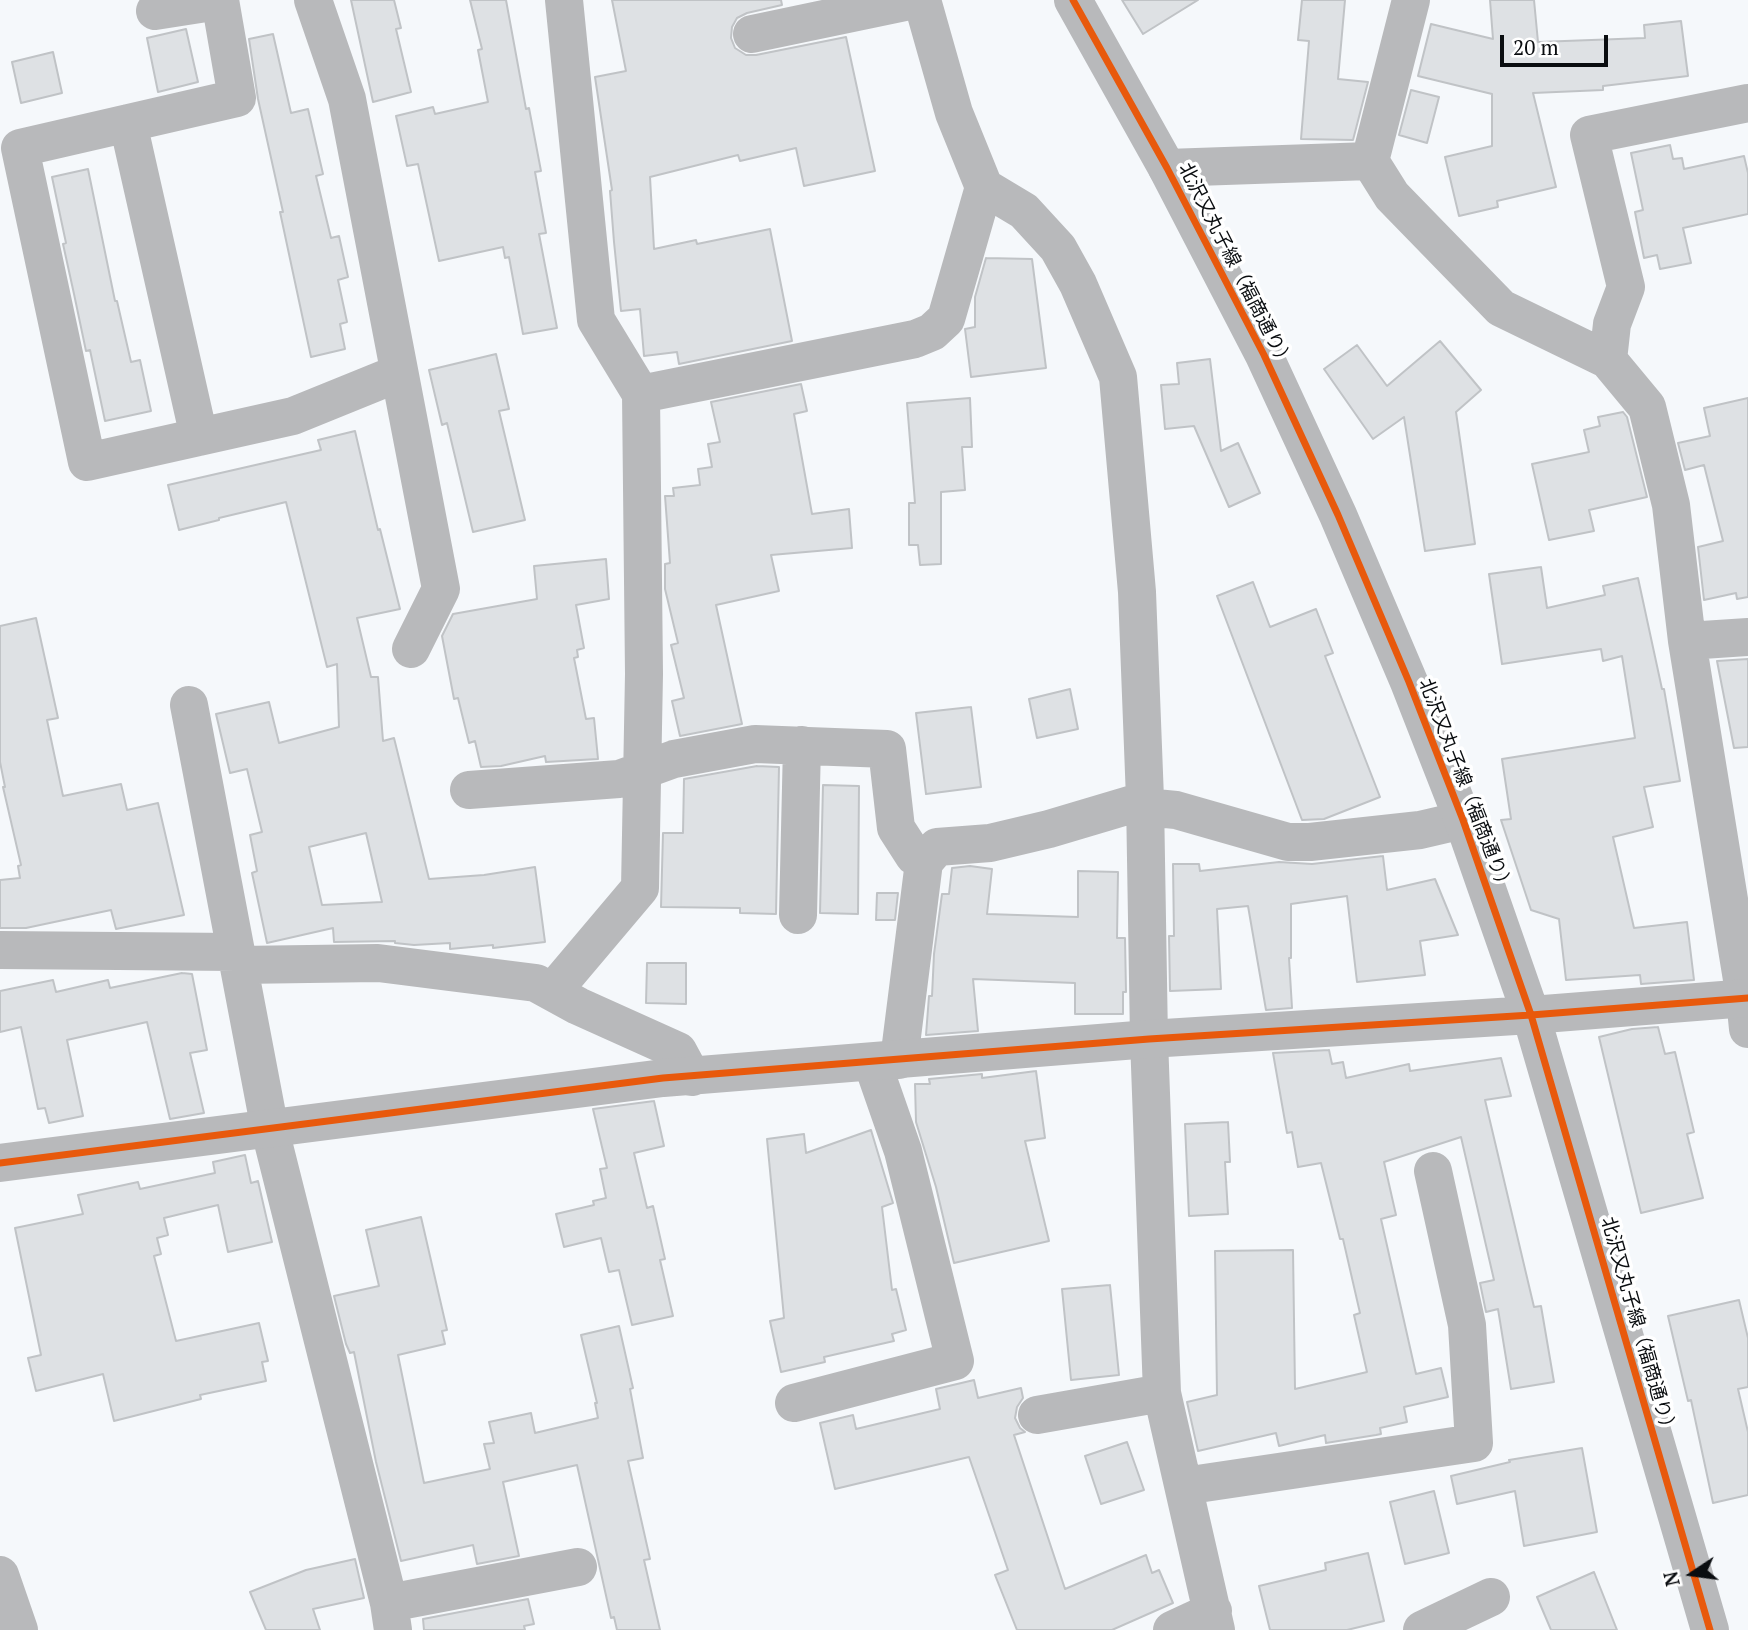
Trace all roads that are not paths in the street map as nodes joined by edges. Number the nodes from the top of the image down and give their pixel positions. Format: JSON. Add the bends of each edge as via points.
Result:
{"nodes":[{"id":1,"x":219,"y":0,"type":"edge"},
{"id":2,"x":313,"y":0,"type":"edge"},
{"id":3,"x":564,"y":0,"type":"edge"},
{"id":4,"x":915,"y":0,"type":"edge"},
{"id":5,"x":922,"y":0,"type":"edge"},
{"id":6,"x":1073,"y":0,"type":"edge"},
{"id":7,"x":1411,"y":0,"type":"edge"},
{"id":8,"x":155,"y":11,"type":"dead end"},
{"id":9,"x":752,"y":34,"type":"dead end"},
{"id":10,"x":1748,"y":103,"type":"edge"},
{"id":11,"x":128,"y":123,"type":"junction"},
{"id":12,"x":1370,"y":161,"type":"junction"},
{"id":13,"x":1167,"y":168,"type":"junction"},
{"id":14,"x":984,"y":187,"type":"junction"},
{"id":15,"x":1608,"y":360,"type":"junction"},
{"id":16,"x":399,"y":373,"type":"junction"},
{"id":17,"x":641,"y":394,"type":"junction"},
{"id":18,"x":199,"y":437,"type":"junction"},
{"id":19,"x":1748,"y":637,"type":"edge"},
{"id":20,"x":1687,"y":641,"type":"junction"},
{"id":21,"x":411,"y":649,"type":"dead end"},
{"id":22,"x":189,"y":705,"type":"dead end"},
{"id":23,"x":802,"y":745,"type":"junction"},
{"id":24,"x":643,"y":772,"type":"junction"},
{"id":25,"x":469,"y":790,"type":"dead end"},
{"id":26,"x":1145,"y":807,"type":"junction"},
{"id":27,"x":1464,"y":820,"type":"junction"},
{"id":28,"x":1735,"y":860,"type":"edge"},
{"id":29,"x":924,"y":862,"type":"junction"},
{"id":30,"x":798,"y":915,"type":"dead end"},
{"id":31,"x":0,"y":950,"type":"edge"},
{"id":32,"x":237,"y":958,"type":"junction"},
{"id":33,"x":552,"y":991,"type":"junction"},
{"id":34,"x":1747,"y":1008,"type":"edge"},
{"id":35,"x":1531,"y":1015,"type":"junction"},
{"id":36,"x":1149,"y":1039,"type":"junction"},
{"id":37,"x":886,"y":1061,"type":"junction"},
{"id":38,"x":692,"y":1077,"type":"junction"},
{"id":39,"x":270,"y":1129,"type":"junction"},
{"id":40,"x":0,"y":1163,"type":"edge"},
{"id":41,"x":1433,"y":1171,"type":"dead end"},
{"id":42,"x":1162,"y":1393,"type":"junction"},
{"id":43,"x":794,"y":1403,"type":"dead end"},
{"id":44,"x":1037,"y":1415,"type":"dead end"},
{"id":45,"x":1184,"y":1486,"type":"junction"},
{"id":46,"x":578,"y":1567,"type":"dead end"},
{"id":47,"x":0,"y":1575,"type":"edge"},
{"id":48,"x":1491,"y":1597,"type":"dead end"},
{"id":49,"x":391,"y":1616,"type":"edge"},
{"id":50,"x":1214,"y":1621,"type":"edge"},
{"id":51,"x":19,"y":1630,"type":"edge"},
{"id":52,"x":1172,"y":1630,"type":"edge"},
{"id":53,"x":1422,"y":1630,"type":"edge"},
{"id":54,"x":1710,"y":1630,"type":"edge"}],
"edges":[{"from":1,"to":8,"type":"street"},
{"from":1,"to":11,"type":"street","via":[[237,98]]},
{"from":2,"to":16,"type":"street","via":[[346,99]]},
{"from":3,"to":17,"type":"street","via":[[596,320]]},
{"from":4,"to":9,"type":"street"},
{"from":5,"to":14,"type":"street","via":[[954,113]]},
{"from":6,"to":13,"type":"street","name":"北沢又丸子線（福商通り）"},
{"from":7,"to":12,"type":"street"},
{"from":10,"to":15,"type":"street","via":[[1589,135],[1626,286],[1612,324]]},
{"from":11,"to":18,"type":"street"},
{"from":11,"to":18,"type":"street","via":[[20,148],[87,462]]},
{"from":12,"to":13,"type":"street"},
{"from":12,"to":15,"type":"street","via":[[1392,196],[1501,308]]},
{"from":13,"to":27,"type":"street","name":"北沢又丸子線（福商通り）","via":[[1264,355],[1332,503]]},
{"from":14,"to":17,"type":"street","via":[[946,319],[932,332]]},
{"from":14,"to":26,"type":"street","via":[[1024,211],[1058,248],[1118,377],[1137,592]]},
{"from":15,"to":20,"type":"street","via":[[1647,407],[1671,505]]},
{"from":16,"to":18,"type":"street","via":[[293,416]]},
{"from":16,"to":21,"type":"street","via":[[441,589]]},
{"from":17,"to":24,"type":"street"},
{"from":19,"to":20,"type":"street"},
{"from":20,"to":28,"type":"street"},
{"from":22,"to":32,"type":"street"},
{"from":23,"to":24,"type":"street","via":[[755,744],[674,759]]},
{"from":23,"to":29,"type":"street","via":[[887,749],[896,828],[914,856]]},
{"from":23,"to":30,"type":"street"},
{"from":24,"to":25,"type":"street","via":[[619,779]]},
{"from":24,"to":33,"type":"street","via":[[640,888]]},
{"from":26,"to":27,"type":"street","via":[[1176,810],[1288,842],[1420,830]]},
{"from":26,"to":29,"type":"street","via":[[1133,804],[990,843],[937,847]]},
{"from":26,"to":36,"type":"street"},
{"from":27,"to":35,"type":"street","name":"北沢又丸子線（福商通り）"},
{"from":28,"to":34,"type":"street"},
{"from":29,"to":37,"type":"street"},
{"from":31,"to":32,"type":"street"},
{"from":32,"to":33,"type":"street","via":[[378,963],[536,983]]},
{"from":32,"to":39,"type":"street"},
{"from":33,"to":38,"type":"street","via":[[678,1051]]},
{"from":34,"to":35,"type":"street"},
{"from":35,"to":36,"type":"street"},
{"from":35,"to":54,"type":"street","name":"北沢又丸子線（福商通り）"},
{"from":36,"to":37,"type":"street"},
{"from":36,"to":42,"type":"street"},
{"from":37,"to":38,"type":"street"},
{"from":37,"to":43,"type":"street","via":[[903,1152],[956,1361]]},
{"from":38,"to":39,"type":"street"},
{"from":39,"to":40,"type":"street"},
{"from":39,"to":49,"type":"street"},
{"from":41,"to":45,"type":"street","via":[[1467,1325],[1474,1443]]},
{"from":42,"to":44,"type":"street"},
{"from":42,"to":45,"type":"street"},
{"from":45,"to":50,"type":"street"},
{"from":46,"to":49,"type":"street"},
{"from":47,"to":51,"type":"street"},
{"from":48,"to":53,"type":"street"},
{"from":50,"to":52,"type":"street"}]}
